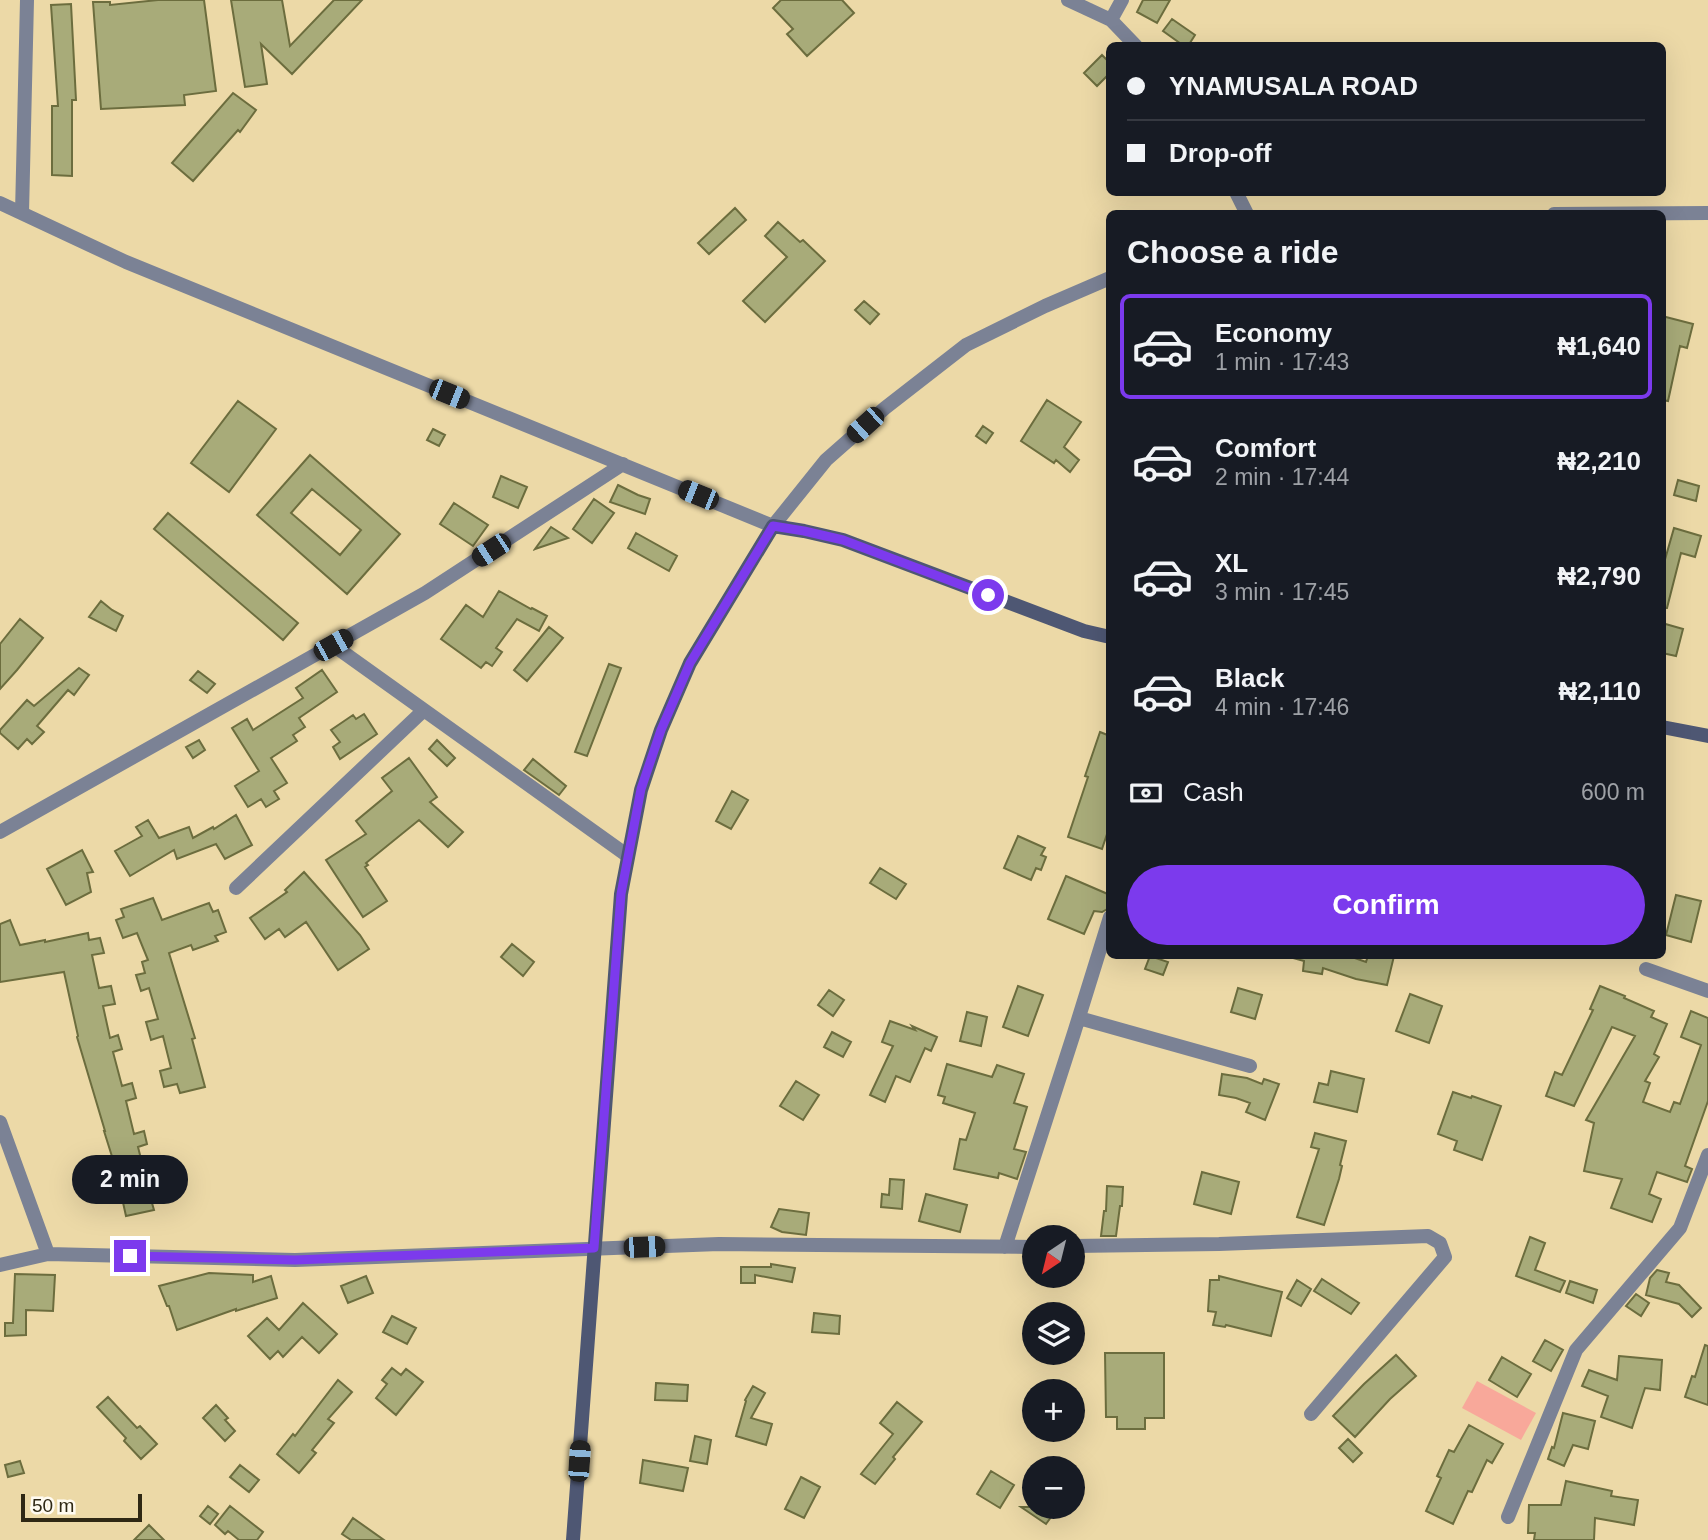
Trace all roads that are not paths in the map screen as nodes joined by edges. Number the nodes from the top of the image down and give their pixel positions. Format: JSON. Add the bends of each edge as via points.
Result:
{"nodes":[{"id":1,"x":27,"y":0,"type":"edge"},
{"id":2,"x":1068,"y":0,"type":"edge"},
{"id":3,"x":1122,"y":0,"type":"edge"},
{"id":4,"x":1111,"y":20,"type":"junction"},
{"id":5,"x":1132,"y":42,"type":"edge"},
{"id":6,"x":0,"y":203,"type":"edge"},
{"id":7,"x":1666,"y":213,"type":"edge"},
{"id":8,"x":1708,"y":213,"type":"edge"},
{"id":9,"x":22,"y":214,"type":"junction"},
{"id":10,"x":1106,"y":280,"type":"edge"},
{"id":11,"x":623,"y":464,"type":"junction"},
{"id":12,"x":773,"y":526,"type":"junction"},
{"id":13,"x":1106,"y":636,"type":"edge"},
{"id":14,"x":333,"y":645,"type":"junction"},
{"id":15,"x":424,"y":709,"type":"junction"},
{"id":16,"x":1666,"y":728,"type":"edge"},
{"id":17,"x":1708,"y":736,"type":"edge"},
{"id":18,"x":0,"y":832,"type":"edge"},
{"id":19,"x":628,"y":856,"type":"junction"},
{"id":20,"x":236,"y":888,"type":"dead end"},
{"id":21,"x":1106,"y":930,"type":"edge"},
{"id":22,"x":1646,"y":969,"type":"dead end"},
{"id":23,"x":1708,"y":991,"type":"edge"},
{"id":24,"x":1079,"y":1018,"type":"junction"},
{"id":25,"x":1250,"y":1066,"type":"dead end"},
{"id":26,"x":0,"y":1122,"type":"edge"},
{"id":27,"x":1708,"y":1155,"type":"edge"},
{"id":28,"x":1085,"y":1246,"type":"edge"},
{"id":29,"x":1005,"y":1247,"type":"junction"},
{"id":30,"x":1022,"y":1247,"type":"edge"},
{"id":31,"x":594,"y":1248,"type":"junction"},
{"id":32,"x":48,"y":1254,"type":"junction"},
{"id":33,"x":0,"y":1265,"type":"edge"},
{"id":34,"x":1311,"y":1414,"type":"dead end"},
{"id":35,"x":1508,"y":1517,"type":"dead end"},
{"id":36,"x":573,"y":1540,"type":"edge"}],
"edges":[{"from":1,"to":9,"type":"street"},
{"from":2,"to":4,"type":"street"},
{"from":3,"to":4,"type":"street"},
{"from":4,"to":5,"type":"street"},
{"from":6,"to":9,"type":"street"},
{"from":7,"to":8,"type":"street"},
{"from":9,"to":11,"type":"street","via":[[126,262]]},
{"from":10,"to":12,"type":"street","via":[[966,345],[826,460]]},
{"from":11,"to":12,"type":"street"},
{"from":11,"to":14,"type":"street","via":[[425,593]]},
{"from":12,"to":13,"type":"main road","via":[[843,540]]},
{"from":12,"to":19,"type":"main road","via":[[690,663],[675,697],[641,789]]},
{"from":14,"to":15,"type":"street"},
{"from":14,"to":18,"type":"street"},
{"from":15,"to":19,"type":"street"},
{"from":15,"to":20,"type":"street"},
{"from":16,"to":17,"type":"main road"},
{"from":19,"to":31,"type":"main road","via":[[621,894]]},
{"from":21,"to":24,"type":"street"},
{"from":22,"to":23,"type":"street"},
{"from":24,"to":25,"type":"street"},
{"from":24,"to":29,"type":"street"},
{"from":26,"to":32,"type":"street"},
{"from":27,"to":35,"type":"street","via":[[1680,1228],[1576,1350]]},
{"from":28,"to":34,"type":"street","via":[[1428,1236],[1440,1243],[1445,1257]]},
{"from":29,"to":30,"type":"street"},
{"from":29,"to":31,"type":"street","via":[[719,1244]]},
{"from":31,"to":32,"type":"street","via":[[295,1260]]},
{"from":31,"to":36,"type":"main road"},
{"from":32,"to":33,"type":"street"}]}
